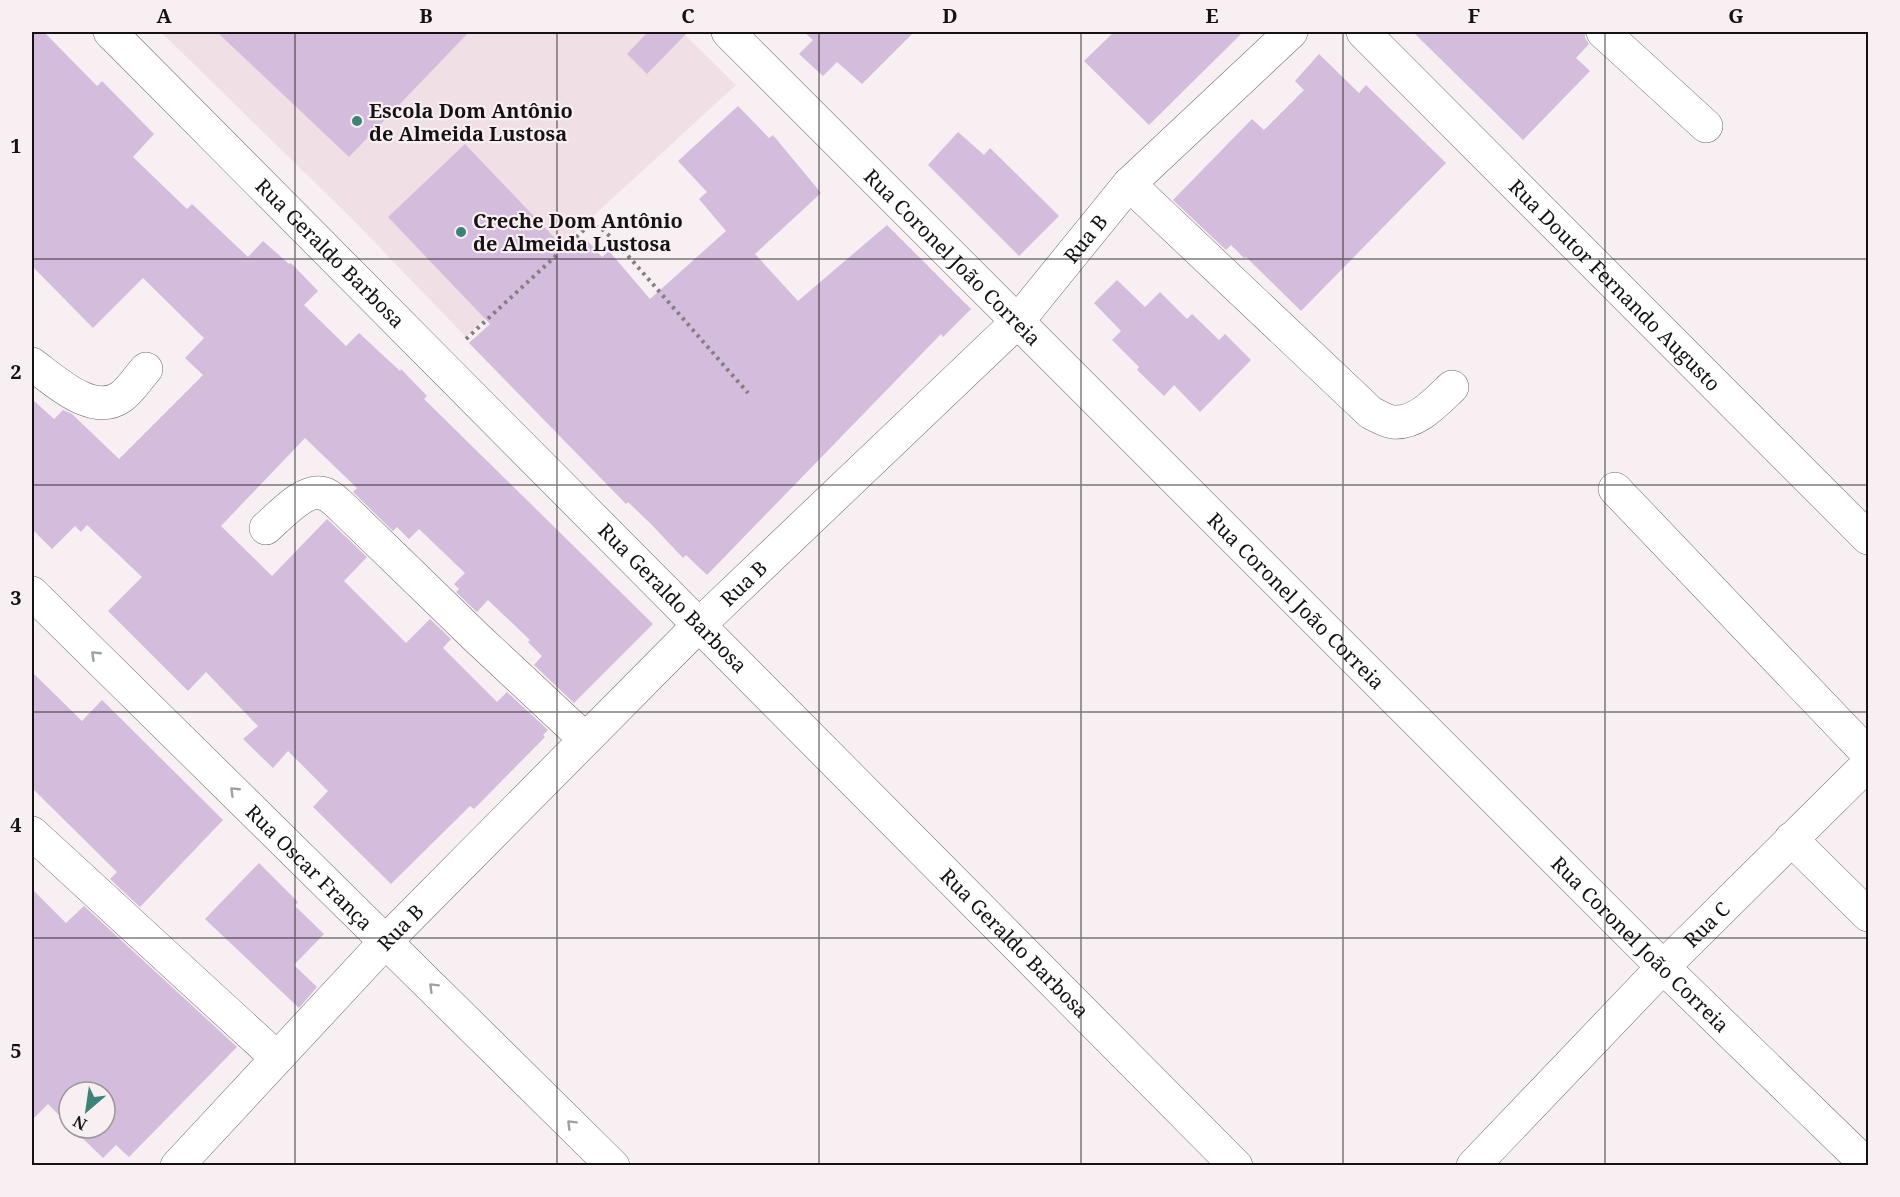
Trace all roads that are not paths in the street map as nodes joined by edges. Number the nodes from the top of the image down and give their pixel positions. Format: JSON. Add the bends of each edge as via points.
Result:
{"nodes":[{"id":1,"x":110,"y":32,"type":"edge"},
{"id":2,"x":729,"y":32,"type":"edge"},
{"id":3,"x":1291,"y":32,"type":"edge"},
{"id":4,"x":1363,"y":32,"type":"edge"},
{"id":5,"x":1603,"y":32,"type":"edge"},
{"id":6,"x":1706,"y":126,"type":"dead end"},
{"id":7,"x":1129,"y":184,"type":"junction"},
{"id":8,"x":1017,"y":322,"type":"junction"},
{"id":9,"x":32,"y":364,"type":"edge"},
{"id":10,"x":146,"y":369,"type":"dead end"},
{"id":11,"x":1452,"y":387,"type":"dead end"},
{"id":12,"x":1615,"y":489,"type":"dead end"},
{"id":13,"x":266,"y":528,"type":"dead end"},
{"id":14,"x":1869,"y":538,"type":"edge"},
{"id":15,"x":32,"y":593,"type":"edge"},
{"id":16,"x":699,"y":624,"type":"junction"},
{"id":17,"x":585,"y":739,"type":"junction"},
{"id":18,"x":1869,"y":754,"type":"edge"},
{"id":19,"x":1869,"y":764,"type":"edge"},
{"id":20,"x":32,"y":832,"type":"edge"},
{"id":21,"x":1791,"y":839,"type":"junction"},
{"id":22,"x":1869,"y":915,"type":"edge"},
{"id":23,"x":386,"y":941,"type":"junction"},
{"id":24,"x":1663,"y":967,"type":"junction"},
{"id":25,"x":277,"y":1058,"type":"junction"},
{"id":26,"x":177,"y":1166,"type":"edge"},
{"id":27,"x":613,"y":1166,"type":"edge"},
{"id":28,"x":1236,"y":1166,"type":"edge"},
{"id":29,"x":1473,"y":1166,"type":"edge"},
{"id":30,"x":1868,"y":1166,"type":"edge"}],
"edges":[{"from":1,"to":16,"type":"street","name":"Rua Geraldo Barbosa"},
{"from":2,"to":8,"type":"street","name":"Rua Coronel João Correia"},
{"from":3,"to":7,"type":"street","name":"Rua B"},
{"from":4,"to":14,"type":"street","name":"Rua Doutor Fernando Augusto"},
{"from":5,"to":6,"type":"street"},
{"from":7,"to":8,"type":"street","name":"Rua B"},
{"from":7,"to":11,"type":"street","via":[[1371,413],[1391,422],[1408,422]]},
{"from":8,"to":16,"type":"street","name":"Rua B"},
{"from":8,"to":24,"type":"street","name":"Rua Coronel João Correia"},
{"from":9,"to":10,"type":"street","via":[[70,391],[106,404],[122,397]]},
{"from":12,"to":18,"type":"street"},
{"from":13,"to":17,"type":"street","via":[[306,495],[326,494]]},
{"from":23,"to":15,"type":"street","name":"Rua Oscar França","one_way":true},
{"from":16,"to":17,"type":"street","name":"Rua B"},
{"from":16,"to":28,"type":"street","name":"Rua Geraldo Barbosa"},
{"from":17,"to":23,"type":"street","name":"Rua B"},
{"from":19,"to":21,"type":"street","name":"Rua C"},
{"from":20,"to":25,"type":"street"},
{"from":21,"to":22,"type":"street"},
{"from":21,"to":24,"type":"street","name":"Rua C"},
{"from":23,"to":25,"type":"street","name":"Rua B"},
{"from":27,"to":23,"type":"street","name":"Rua Oscar França","one_way":true},
{"from":24,"to":29,"type":"street","name":"Rua C"},
{"from":24,"to":30,"type":"street","name":"Rua Coronel João Correia"},
{"from":25,"to":26,"type":"street","name":"Rua B"}]}
